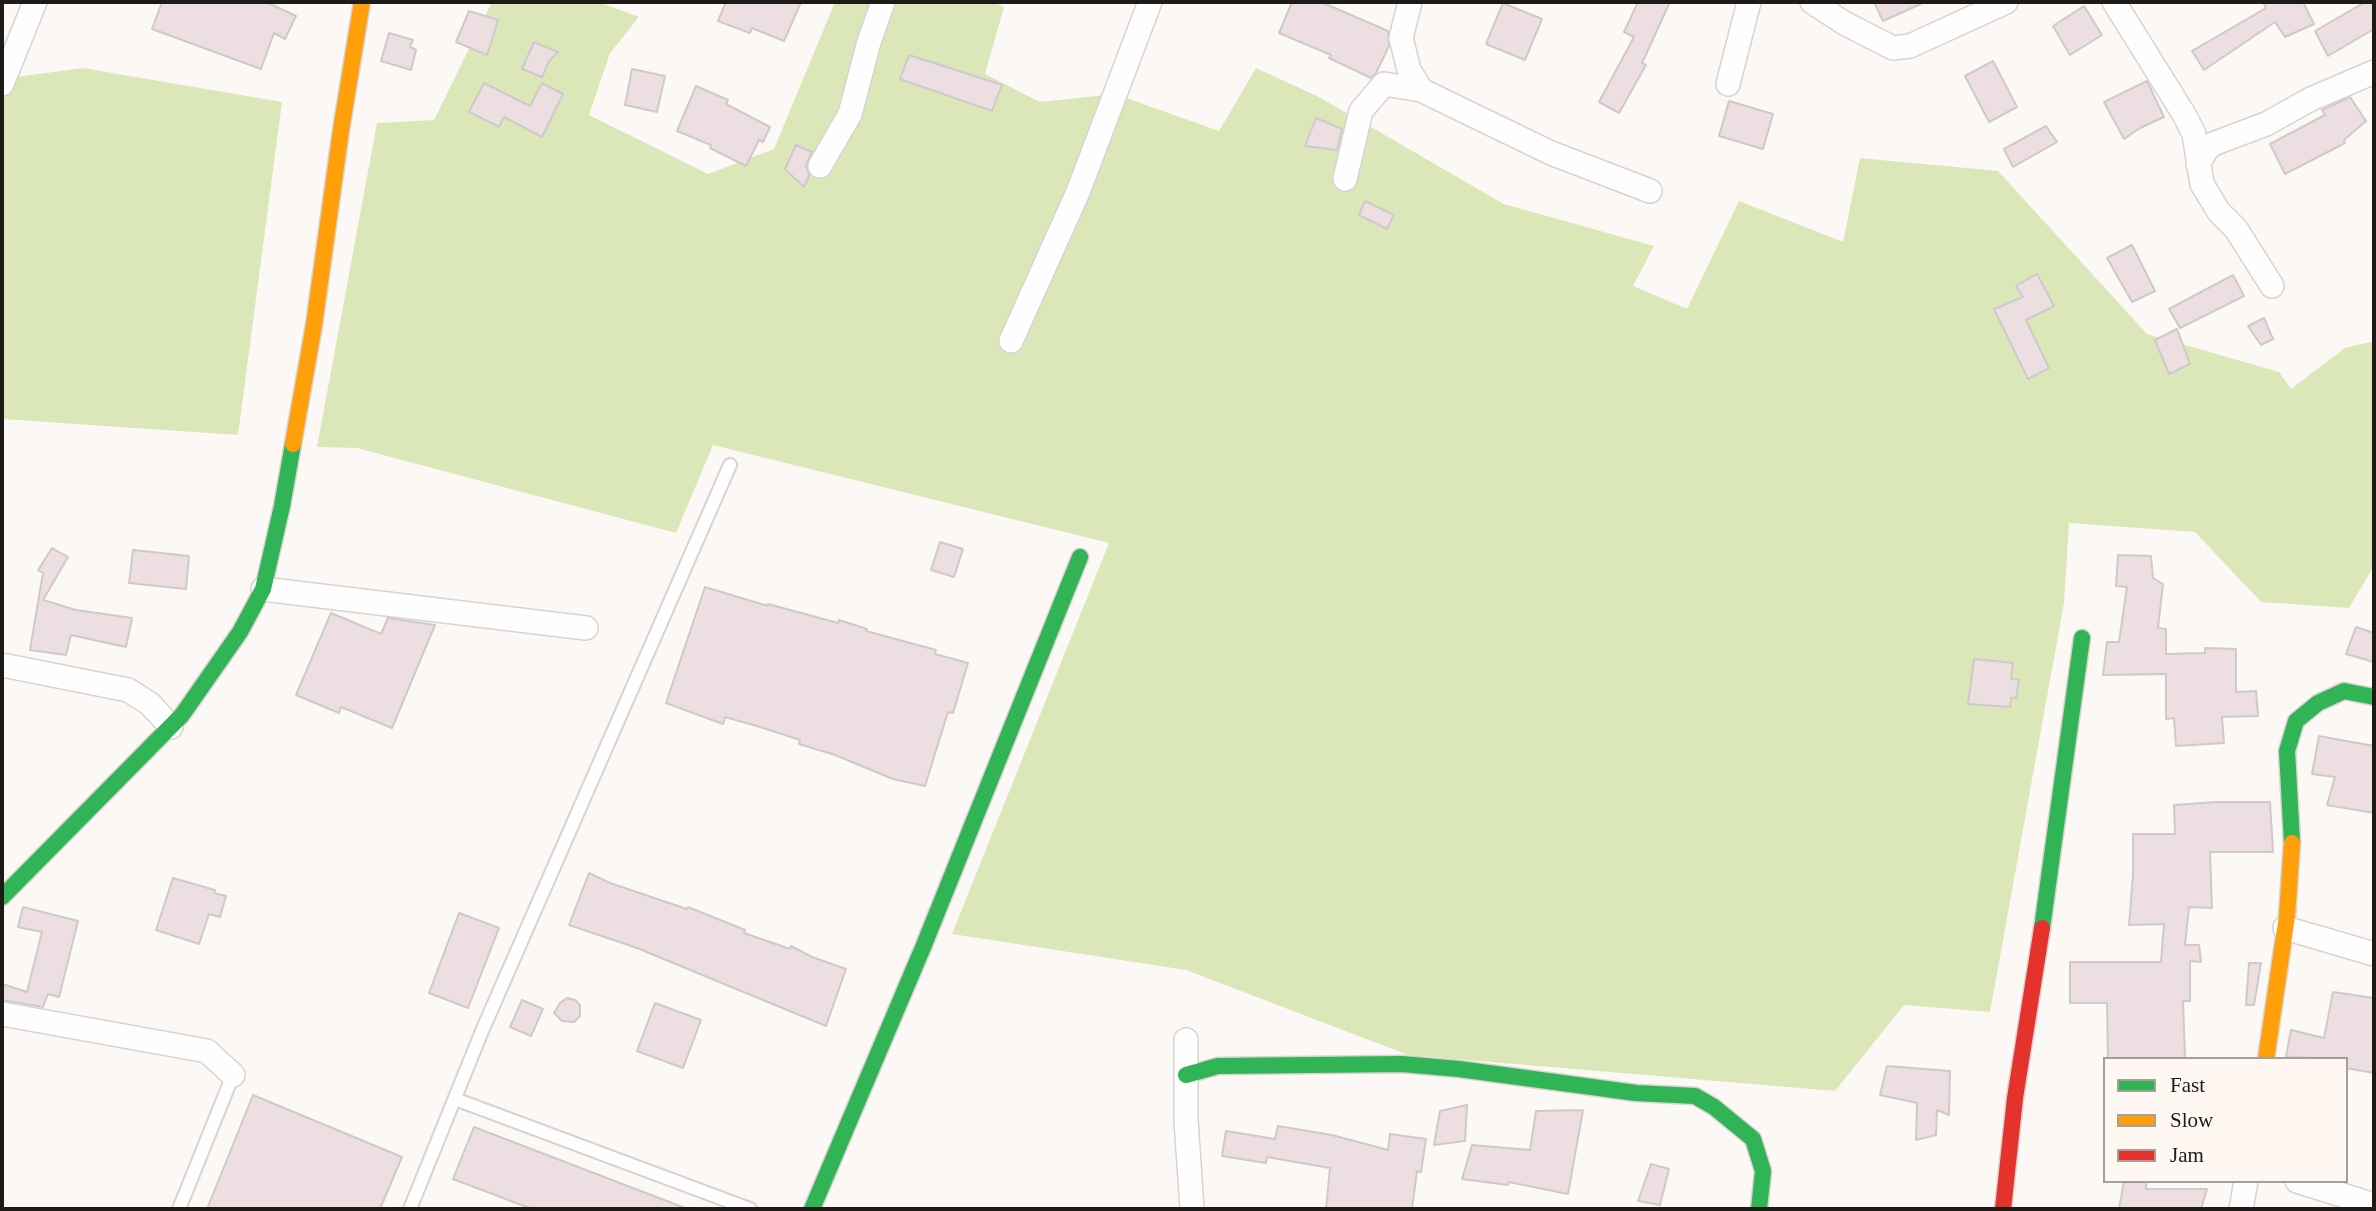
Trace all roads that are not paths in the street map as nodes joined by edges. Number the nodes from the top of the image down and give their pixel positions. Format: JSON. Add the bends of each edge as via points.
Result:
{"nodes":[{"id":1,"x":35,"y":2,"type":"edge"},
{"id":2,"x":362,"y":2,"type":"edge"},
{"id":3,"x":883,"y":2,"type":"edge"},
{"id":4,"x":1150,"y":2,"type":"edge"},
{"id":5,"x":1410,"y":2,"type":"edge"},
{"id":6,"x":1749,"y":2,"type":"edge"},
{"id":7,"x":1812,"y":2,"type":"edge"},
{"id":8,"x":2006,"y":2,"type":"edge"},
{"id":9,"x":2114,"y":2,"type":"edge"},
{"id":10,"x":2374,"y":72,"type":"edge"},
{"id":11,"x":1728,"y":84,"type":"dead end"},
{"id":12,"x":2,"y":85,"type":"edge"},
{"id":13,"x":1420,"y":90,"type":"junction"},
{"id":14,"x":2198,"y":164,"type":"junction"},
{"id":15,"x":820,"y":166,"type":"dead end"},
{"id":16,"x":1345,"y":179,"type":"dead end"},
{"id":17,"x":1650,"y":191,"type":"dead end"},
{"id":18,"x":2272,"y":286,"type":"dead end"},
{"id":19,"x":1011,"y":341,"type":"dead end"},
{"id":20,"x":730,"y":465,"type":"dead end"},
{"id":21,"x":1080,"y":556,"type":"dead end"},
{"id":22,"x":263,"y":589,"type":"junction"},
{"id":23,"x":586,"y":628,"type":"dead end"},
{"id":24,"x":2082,"y":638,"type":"dead end"},
{"id":25,"x":2,"y":665,"type":"edge"},
{"id":26,"x":2374,"y":697,"type":"edge"},
{"id":27,"x":171,"y":727,"type":"junction"},
{"id":28,"x":4,"y":893,"type":"edge"},
{"id":29,"x":2285,"y":928,"type":"junction"},
{"id":30,"x":2374,"y":954,"type":"edge"},
{"id":31,"x":2,"y":1014,"type":"edge"},
{"id":32,"x":1186,"y":1040,"type":"dead end"},
{"id":33,"x":2266,"y":1057,"type":"edge"},
{"id":34,"x":1186,"y":1075,"type":"junction"},
{"id":35,"x":233,"y":1076,"type":"joint"},
{"id":36,"x":455,"y":1098,"type":"junction"},
{"id":37,"x":2246,"y":1183,"type":"edge"},
{"id":38,"x":2303,"y":1183,"type":"edge"},
{"id":39,"x":2374,"y":1205,"type":"edge"},
{"id":40,"x":179,"y":1209,"type":"edge"},
{"id":41,"x":410,"y":1209,"type":"edge"},
{"id":42,"x":750,"y":1209,"type":"edge"},
{"id":43,"x":812,"y":1209,"type":"edge"},
{"id":44,"x":1192,"y":1209,"type":"edge"},
{"id":45,"x":1759,"y":1209,"type":"edge"},
{"id":46,"x":2003,"y":1209,"type":"edge"},
{"id":47,"x":2241,"y":1209,"type":"edge"}],
"edges":[{"from":1,"to":12,"type":"street"},
{"from":2,"to":22,"type":"street","via":[[314,325]]},
{"from":3,"to":15,"type":"street","via":[[850,114]]},
{"from":4,"to":19,"type":"street","via":[[1078,192]]},
{"from":5,"to":13,"type":"street","via":[[1401,38]]},
{"from":6,"to":11,"type":"street"},
{"from":7,"to":8,"type":"street","via":[[1894,48],[1910,46]]},
{"from":9,"to":14,"type":"street","via":[[2185,116],[2194,134]]},
{"from":10,"to":14,"type":"street","via":[[2213,144]]},
{"from":13,"to":16,"type":"street","via":[[1384,84],[1361,111]]},
{"from":13,"to":17,"type":"street","via":[[1551,153]]},
{"from":14,"to":18,"type":"street","via":[[2209,196]]},
{"from":20,"to":36,"type":"lane"},
{"from":21,"to":43,"type":"street"},
{"from":22,"to":23,"type":"street"},
{"from":22,"to":27,"type":"street","via":[[240,632]]},
{"from":24,"to":46,"type":"street"},
{"from":25,"to":27,"type":"street","via":[[128,690],[150,704]]},
{"from":26,"to":29,"type":"street","via":[[2344,691],[2318,703],[2296,721],[2287,751],[2292,851]]},
{"from":27,"to":28,"type":"street"},
{"from":29,"to":30,"type":"street"},
{"from":29,"to":33,"type":"street"},
{"from":31,"to":35,"type":"street","via":[[206,1051]]},
{"from":32,"to":34,"type":"street"},
{"from":34,"to":44,"type":"street"},
{"from":34,"to":45,"type":"street","via":[[1218,1066],[1402,1064],[1695,1096],[1752,1139],[1763,1171]]},
{"from":35,"to":40,"type":"lane"},
{"from":36,"to":41,"type":"lane"},
{"from":36,"to":42,"type":"lane"},
{"from":37,"to":47,"type":"street"},
{"from":38,"to":39,"type":"street"}]}
